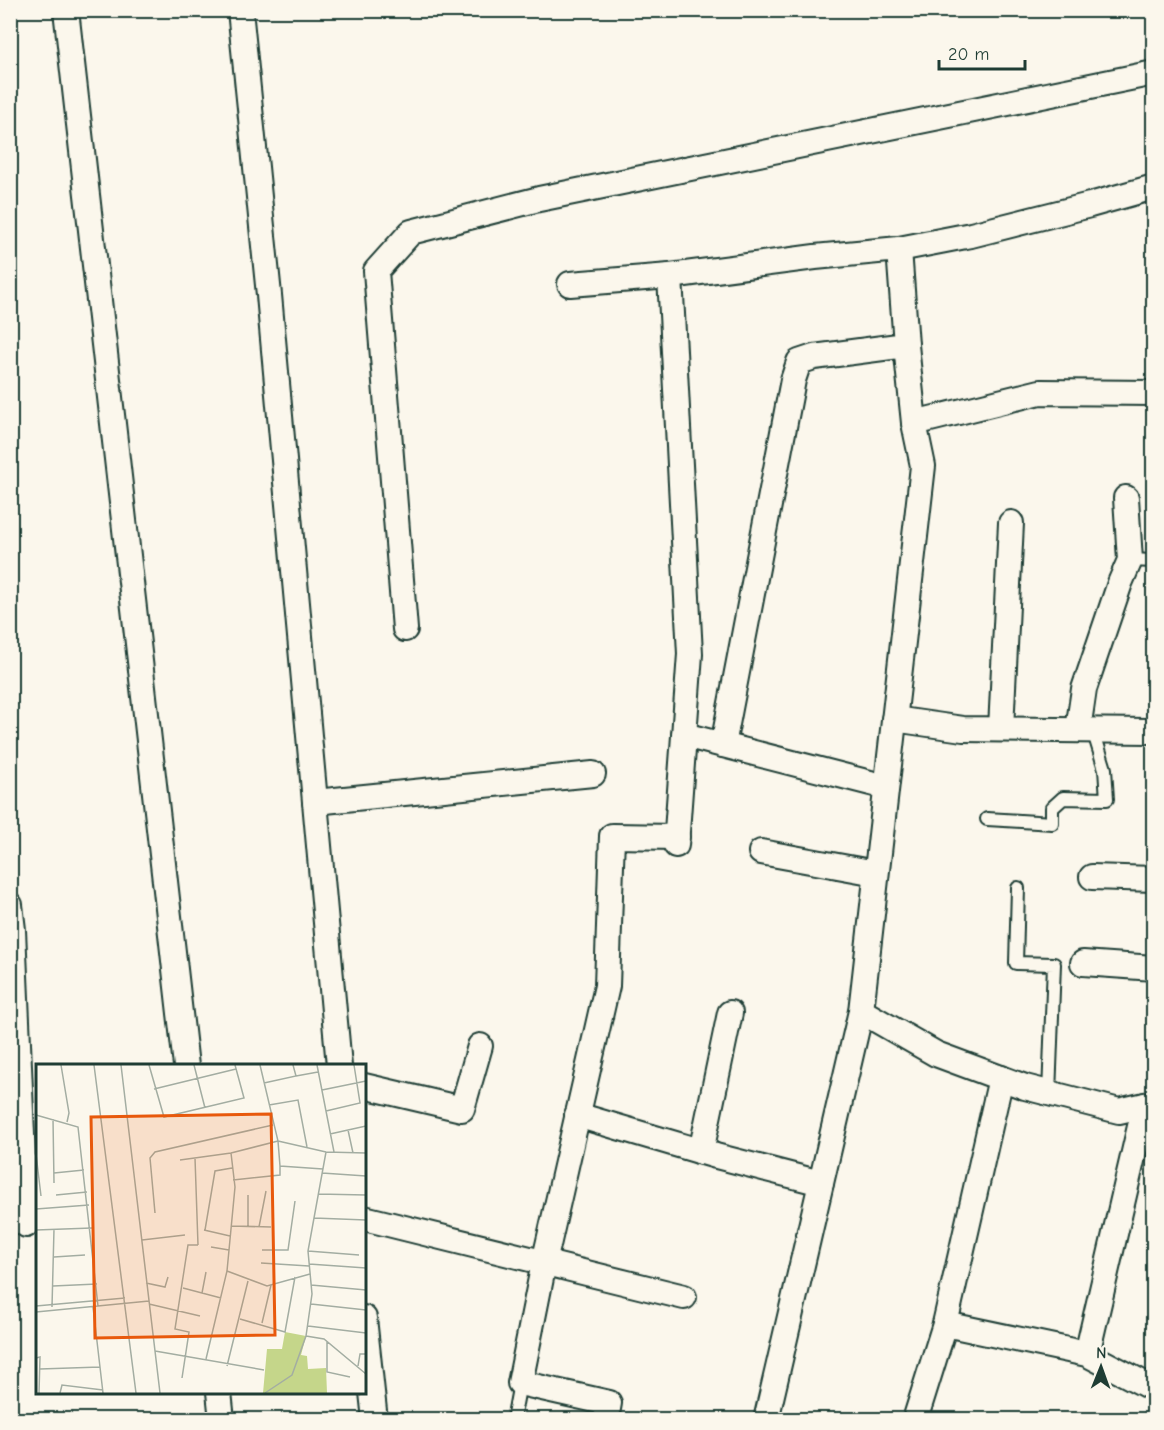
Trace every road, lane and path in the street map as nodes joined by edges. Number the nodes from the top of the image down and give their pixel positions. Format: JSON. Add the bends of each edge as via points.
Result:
{"nodes":[{"id":1,"x":66,"y":10,"type":"edge"},
{"id":2,"x":240,"y":10,"type":"edge"},
{"id":3,"x":1154,"y":73,"type":"edge"},
{"id":4,"x":1154,"y":187,"type":"edge"},
{"id":5,"x":899,"y":249,"type":"junction"},
{"id":6,"x":670,"y":276,"type":"junction"},
{"id":7,"x":570,"y":284,"type":"dead end"},
{"id":8,"x":906,"y":345,"type":"junction"},
{"id":9,"x":1154,"y":393,"type":"edge"},
{"id":10,"x":914,"y":423,"type":"junction"},
{"id":11,"x":1126,"y":498,"type":"dead end"},
{"id":12,"x":1011,"y":523,"type":"dead end"},
{"id":13,"x":1142,"y":560,"type":"edge"},
{"id":14,"x":405,"y":629,"type":"dead end"},
{"id":15,"x":894,"y":719,"type":"junction"},
{"id":16,"x":1001,"y":729,"type":"junction"},
{"id":17,"x":1086,"y":730,"type":"junction"},
{"id":18,"x":1151,"y":730,"type":"dead end"},
{"id":19,"x":684,"y":735,"type":"junction"},
{"id":20,"x":723,"y":745,"type":"junction"},
{"id":21,"x":593,"y":774,"type":"dead end"},
{"id":22,"x":886,"y":787,"type":"junction"},
{"id":23,"x":315,"y":802,"type":"junction"},
{"id":24,"x":987,"y":819,"type":"dead end"},
{"id":25,"x":761,"y":852,"type":"dead end"},
{"id":26,"x":876,"y":873,"type":"junction"},
{"id":27,"x":1092,"y":877,"type":"dead end"},
{"id":28,"x":1154,"y":879,"type":"edge"},
{"id":29,"x":1018,"y":888,"type":"dead end"},
{"id":30,"x":10,"y":905,"type":"edge"},
{"id":31,"x":1083,"y":963,"type":"dead end"},
{"id":32,"x":1154,"y":968,"type":"edge"},
{"id":33,"x":861,"y":1011,"type":"junction"},
{"id":34,"x":730,"y":1013,"type":"dead end"},
{"id":35,"x":480,"y":1046,"type":"dead end"},
{"id":36,"x":186,"y":1064,"type":"edge"},
{"id":37,"x":339,"y":1064,"type":"edge"},
{"id":38,"x":1000,"y":1078,"type":"junction"},
{"id":39,"x":15,"y":1083,"type":"edge"},
{"id":40,"x":366,"y":1086,"type":"edge"},
{"id":41,"x":1048,"y":1094,"type":"junction"},
{"id":42,"x":1149,"y":1104,"type":"edge"},
{"id":43,"x":577,"y":1115,"type":"junction"},
{"id":44,"x":701,"y":1152,"type":"junction"},
{"id":45,"x":821,"y":1184,"type":"junction"},
{"id":46,"x":24,"y":1190,"type":"edge"},
{"id":47,"x":366,"y":1218,"type":"edge"},
{"id":48,"x":25,"y":1225,"type":"edge"},
{"id":49,"x":544,"y":1263,"type":"junction"},
{"id":50,"x":684,"y":1297,"type":"dead end"},
{"id":51,"x":945,"y":1324,"type":"junction"},
{"id":52,"x":366,"y":1336,"type":"edge"},
{"id":53,"x":1087,"y":1354,"type":"junction"},
{"id":54,"x":520,"y":1383,"type":"junction"},
{"id":55,"x":1154,"y":1389,"type":"edge"},
{"id":56,"x":219,"y":1394,"type":"edge"},
{"id":57,"x":222,"y":1419,"type":"edge"},
{"id":58,"x":375,"y":1419,"type":"edge"},
{"id":59,"x":513,"y":1419,"type":"edge"},
{"id":60,"x":606,"y":1419,"type":"edge"},
{"id":61,"x":766,"y":1419,"type":"edge"},
{"id":62,"x":915,"y":1419,"type":"edge"}],
"edges":[{"from":1,"to":36,"type":"street"},
{"from":2,"to":23,"type":"street"},
{"from":3,"to":14,"type":"street","via":[[539,199],[411,232],[376,271]]},
{"from":4,"to":5,"type":"street","via":[[970,235]]},
{"from":5,"to":6,"type":"street"},
{"from":5,"to":8,"type":"street"},
{"from":6,"to":7,"type":"street"},
{"from":6,"to":19,"type":"street","via":[[690,654]]},
{"from":8,"to":10,"type":"street"},
{"from":8,"to":20,"type":"street","via":[[799,362]]},
{"from":9,"to":10,"type":"street","via":[[1040,392]]},
{"from":10,"to":15,"type":"street","via":[[923,466]]},
{"from":11,"to":13,"type":"street"},
{"from":12,"to":16,"type":"street"},
{"from":13,"to":17,"type":"street","via":[[1120,583],[1084,689]]},
{"from":15,"to":16,"type":"street","via":[[963,729]]},
{"from":15,"to":22,"type":"street"},
{"from":16,"to":17,"type":"street"},
{"from":17,"to":18,"type":"street"},
{"from":17,"to":24,"type":"lane","via":[[1105,769],[1107,799],[1064,798],[1052,808],[1052,823]]},
{"from":19,"to":20,"type":"street"},
{"from":19,"to":43,"type":"street","via":[[676,841],[612,836],[607,986]]},
{"from":20,"to":22,"type":"street"},
{"from":21,"to":23,"type":"street"},
{"from":22,"to":26,"type":"street"},
{"from":23,"to":37,"type":"street"},
{"from":25,"to":26,"type":"street"},
{"from":26,"to":33,"type":"street"},
{"from":27,"to":28,"type":"street"},
{"from":29,"to":41,"type":"lane","via":[[1016,963],[1054,964]]},
{"from":30,"to":39,"type":"street"},
{"from":31,"to":32,"type":"street"},
{"from":33,"to":38,"type":"street","via":[[936,1054]]},
{"from":33,"to":45,"type":"street"},
{"from":34,"to":44,"type":"street"},
{"from":35,"to":40,"type":"street","via":[[462,1109]]},
{"from":38,"to":41,"type":"street"},
{"from":38,"to":51,"type":"street"},
{"from":39,"to":46,"type":"street"},
{"from":41,"to":42,"type":"street","via":[[1119,1111]]},
{"from":42,"to":53,"type":"street"},
{"from":43,"to":44,"type":"street"},
{"from":43,"to":49,"type":"street"},
{"from":44,"to":45,"type":"street"},
{"from":45,"to":61,"type":"street"},
{"from":46,"to":48,"type":"street"},
{"from":47,"to":49,"type":"street"},
{"from":49,"to":50,"type":"street"},
{"from":49,"to":54,"type":"street"},
{"from":51,"to":53,"type":"street"},
{"from":51,"to":62,"type":"street"},
{"from":52,"to":58,"type":"street"},
{"from":53,"to":55,"type":"street"},
{"from":54,"to":59,"type":"lane"},
{"from":54,"to":60,"type":"street","via":[[609,1403]]},
{"from":56,"to":57,"type":"street"}]}
